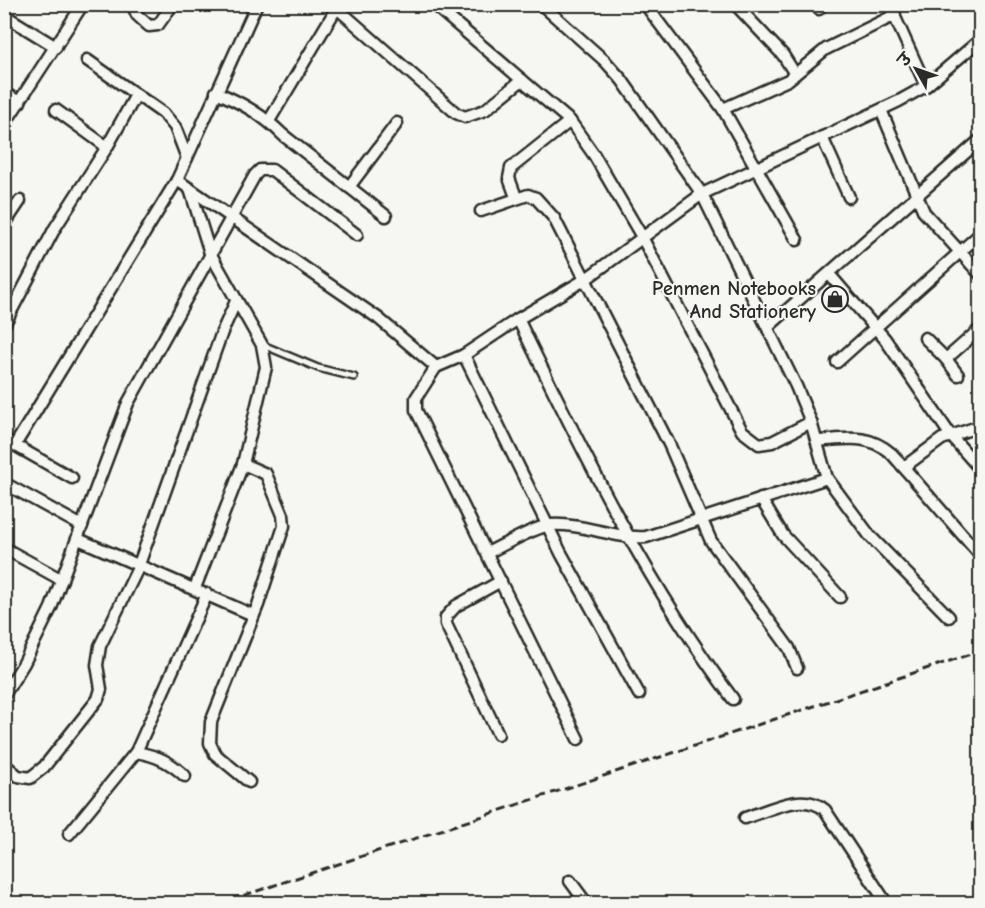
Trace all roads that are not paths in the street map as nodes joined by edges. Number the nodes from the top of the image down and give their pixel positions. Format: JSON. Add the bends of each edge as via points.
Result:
{"nodes":[{"id":1,"x":9,"y":4,"type":"edge"},
{"id":2,"x":83,"y":4,"type":"edge"},
{"id":3,"x":132,"y":4,"type":"edge"},
{"id":4,"x":173,"y":4,"type":"edge"},
{"id":5,"x":257,"y":4,"type":"edge"},
{"id":6,"x":433,"y":4,"type":"edge"},
{"id":7,"x":541,"y":4,"type":"edge"},
{"id":8,"x":645,"y":4,"type":"edge"},
{"id":9,"x":735,"y":4,"type":"edge"},
{"id":10,"x":889,"y":4,"type":"edge"},
{"id":11,"x":338,"y":6,"type":"edge"},
{"id":12,"x":4,"y":13,"type":"edge"},
{"id":13,"x":895,"y":15,"type":"junction"},
{"id":14,"x":981,"y":40,"type":"edge"},
{"id":15,"x":56,"y":47,"type":"junction"},
{"id":16,"x":87,"y":60,"type":"dead end"},
{"id":17,"x":795,"y":74,"type":"junction"},
{"id":18,"x":522,"y":80,"type":"junction"},
{"id":19,"x":926,"y":86,"type":"junction"},
{"id":20,"x":216,"y":92,"type":"junction"},
{"id":21,"x":4,"y":93,"type":"edge"},
{"id":22,"x":136,"y":95,"type":"junction"},
{"id":23,"x":20,"y":102,"type":"junction"},
{"id":24,"x":723,"y":109,"type":"junction"},
{"id":25,"x":56,"y":110,"type":"dead end"},
{"id":26,"x":881,"y":110,"type":"junction"},
{"id":27,"x":269,"y":121,"type":"junction"},
{"id":28,"x":570,"y":121,"type":"junction"},
{"id":29,"x":397,"y":123,"type":"dead end"},
{"id":30,"x":4,"y":125,"type":"edge"},
{"id":31,"x":822,"y":137,"type":"junction"},
{"id":32,"x":981,"y":140,"type":"edge"},
{"id":33,"x":107,"y":147,"type":"junction"},
{"id":34,"x":187,"y":158,"type":"junction"},
{"id":35,"x":758,"y":170,"type":"junction"},
{"id":36,"x":177,"y":180,"type":"junction"},
{"id":37,"x":349,"y":187,"type":"junction"},
{"id":38,"x":190,"y":189,"type":"junction"},
{"id":39,"x":702,"y":194,"type":"junction"},
{"id":40,"x":918,"y":195,"type":"junction"},
{"id":41,"x":516,"y":197,"type":"junction"},
{"id":42,"x":849,"y":197,"type":"dead end"},
{"id":43,"x":20,"y":201,"type":"dead end"},
{"id":44,"x":481,"y":211,"type":"dead end"},
{"id":45,"x":230,"y":216,"type":"junction"},
{"id":46,"x":386,"y":216,"type":"dead end"},
{"id":47,"x":4,"y":225,"type":"edge"},
{"id":48,"x":981,"y":234,"type":"edge"},
{"id":49,"x":357,"y":235,"type":"dead end"},
{"id":50,"x":642,"y":237,"type":"junction"},
{"id":51,"x":797,"y":240,"type":"dead end"},
{"id":52,"x":210,"y":253,"type":"junction"},
{"id":53,"x":960,"y":253,"type":"junction"},
{"id":54,"x":829,"y":274,"type":"junction"},
{"id":55,"x":981,"y":274,"type":"edge"},
{"id":56,"x":586,"y":279,"type":"junction"},
{"id":57,"x":236,"y":301,"type":"junction"},
{"id":58,"x":518,"y":319,"type":"junction"},
{"id":59,"x":4,"y":325,"type":"edge"},
{"id":60,"x":769,"y":326,"type":"junction"},
{"id":61,"x":877,"y":328,"type":"junction"},
{"id":62,"x":981,"y":329,"type":"edge"},
{"id":63,"x":926,"y":338,"type":"dead end"},
{"id":64,"x":262,"y":345,"type":"junction"},
{"id":65,"x":464,"y":355,"type":"junction"},
{"id":66,"x":946,"y":358,"type":"junction"},
{"id":67,"x":837,"y":362,"type":"dead end"},
{"id":68,"x":436,"y":367,"type":"junction"},
{"id":69,"x":958,"y":375,"type":"dead end"},
{"id":70,"x":354,"y":377,"type":"dead end"},
{"id":71,"x":812,"y":422,"type":"junction"},
{"id":72,"x":981,"y":426,"type":"edge"},
{"id":73,"x":951,"y":435,"type":"junction"},
{"id":74,"x":4,"y":439,"type":"edge"},
{"id":75,"x":817,"y":441,"type":"junction"},
{"id":76,"x":15,"y":445,"type":"junction"},
{"id":77,"x":243,"y":464,"type":"junction"},
{"id":78,"x":904,"y":467,"type":"junction"},
{"id":79,"x":981,"y":469,"type":"edge"},
{"id":80,"x":72,"y":478,"type":"dead end"},
{"id":81,"x":827,"y":478,"type":"junction"},
{"id":82,"x":4,"y":483,"type":"edge"},
{"id":83,"x":761,"y":499,"type":"junction"},
{"id":84,"x":701,"y":518,"type":"junction"},
{"id":85,"x":548,"y":525,"type":"junction"},
{"id":86,"x":82,"y":526,"type":"junction"},
{"id":87,"x":78,"y":538,"type":"junction"},
{"id":88,"x":630,"y":538,"type":"junction"},
{"id":89,"x":4,"y":549,"type":"edge"},
{"id":90,"x":487,"y":553,"type":"junction"},
{"id":91,"x":981,"y":555,"type":"edge"},
{"id":92,"x":138,"y":566,"type":"junction"},
{"id":93,"x":62,"y":580,"type":"junction"},
{"id":94,"x":501,"y":581,"type":"junction"},
{"id":95,"x":195,"y":588,"type":"junction"},
{"id":96,"x":207,"y":594,"type":"junction"},
{"id":97,"x":840,"y":597,"type":"dead end"},
{"id":98,"x":253,"y":615,"type":"junction"},
{"id":99,"x":949,"y":617,"type":"dead end"},
{"id":100,"x":797,"y":668,"type":"dead end"},
{"id":101,"x":639,"y":694,"type":"dead end"},
{"id":102,"x":4,"y":695,"type":"edge"},
{"id":103,"x":733,"y":699,"type":"dead end"},
{"id":104,"x":498,"y":734,"type":"dead end"},
{"id":105,"x":578,"y":739,"type":"dead end"},
{"id":106,"x":136,"y":752,"type":"junction"},
{"id":107,"x":4,"y":764,"type":"edge"},
{"id":108,"x":185,"y":776,"type":"dead end"},
{"id":109,"x":249,"y":782,"type":"dead end"},
{"id":110,"x":745,"y":818,"type":"dead end"},
{"id":111,"x":69,"y":834,"type":"dead end"},
{"id":112,"x":570,"y":881,"type":"dead end"},
{"id":113,"x":587,"y":903,"type":"edge"},
{"id":114,"x":887,"y":903,"type":"edge"}],
"edges":[{"from":1,"to":12,"type":"street"},
{"from":2,"to":15,"type":"street"},
{"from":3,"to":4,"type":"street","via":[[149,26],[158,25]]},
{"from":5,"to":20,"type":"street"},
{"from":6,"to":18,"type":"street"},
{"from":7,"to":39,"type":"street","via":[[622,81]]},
{"from":8,"to":24,"type":"street"},
{"from":9,"to":17,"type":"street","via":[[783,55]]},
{"from":10,"to":13,"type":"street"},
{"from":11,"to":18,"type":"street","via":[[465,117],[485,110]]},
{"from":11,"to":27,"type":"street"},
{"from":12,"to":15,"type":"street"},
{"from":13,"to":17,"type":"street","via":[[826,49]]},
{"from":13,"to":19,"type":"street"},
{"from":14,"to":19,"type":"street"},
{"from":15,"to":23,"type":"street"},
{"from":16,"to":22,"type":"street"},
{"from":17,"to":24,"type":"street"},
{"from":18,"to":28,"type":"street"},
{"from":19,"to":26,"type":"street"},
{"from":20,"to":27,"type":"street"},
{"from":20,"to":34,"type":"street"},
{"from":21,"to":23,"type":"street"},
{"from":22,"to":33,"type":"street"},
{"from":22,"to":34,"type":"street","via":[[164,114],[175,128]]},
{"from":23,"to":30,"type":"street"},
{"from":24,"to":35,"type":"street"},
{"from":25,"to":33,"type":"street"},
{"from":26,"to":31,"type":"street"},
{"from":26,"to":40,"type":"street"},
{"from":27,"to":37,"type":"street"},
{"from":28,"to":41,"type":"street","via":[[511,168],[509,178]]},
{"from":28,"to":50,"type":"street"},
{"from":29,"to":37,"type":"street"},
{"from":31,"to":35,"type":"street"},
{"from":31,"to":42,"type":"street"},
{"from":32,"to":40,"type":"street"},
{"from":33,"to":59,"type":"street","via":[[55,228]]},
{"from":34,"to":36,"type":"street"},
{"from":35,"to":39,"type":"street"},
{"from":35,"to":51,"type":"street"},
{"from":36,"to":38,"type":"street"},
{"from":36,"to":76,"type":"street"},
{"from":37,"to":46,"type":"street"},
{"from":38,"to":45,"type":"street"},
{"from":38,"to":52,"type":"street"},
{"from":39,"to":50,"type":"street"},
{"from":39,"to":60,"type":"street"},
{"from":40,"to":53,"type":"street","via":[[924,212]]},
{"from":40,"to":54,"type":"street"},
{"from":41,"to":44,"type":"street"},
{"from":41,"to":56,"type":"street","via":[[536,198],[554,218]]},
{"from":43,"to":47,"type":"street"},
{"from":45,"to":49,"type":"street","via":[[255,175],[272,170]]},
{"from":45,"to":52,"type":"street"},
{"from":45,"to":68,"type":"street","via":[[386,324]]},
{"from":48,"to":53,"type":"street"},
{"from":50,"to":56,"type":"street"},
{"from":50,"to":71,"type":"street","via":[[748,438],[759,444],[772,442]]},
{"from":52,"to":57,"type":"street"},
{"from":52,"to":86,"type":"street","via":[[128,403]]},
{"from":53,"to":55,"type":"street"},
{"from":53,"to":61,"type":"street"},
{"from":54,"to":60,"type":"street"},
{"from":54,"to":61,"type":"street"},
{"from":56,"to":58,"type":"street"},
{"from":56,"to":84,"type":"street","via":[[670,446]]},
{"from":57,"to":64,"type":"street"},
{"from":57,"to":92,"type":"street"},
{"from":58,"to":65,"type":"street"},
{"from":58,"to":88,"type":"street"},
{"from":60,"to":71,"type":"street"},
{"from":61,"to":67,"type":"street"},
{"from":61,"to":73,"type":"street"},
{"from":62,"to":66,"type":"street"},
{"from":63,"to":66,"type":"street"},
{"from":64,"to":70,"type":"lane","via":[[318,368]]},
{"from":64,"to":77,"type":"street","via":[[266,367],[261,399]]},
{"from":65,"to":68,"type":"street"},
{"from":65,"to":85,"type":"street"},
{"from":66,"to":69,"type":"street"},
{"from":68,"to":90,"type":"street","via":[[416,398],[416,410]]},
{"from":71,"to":75,"type":"street"},
{"from":72,"to":73,"type":"street"},
{"from":73,"to":78,"type":"street"},
{"from":73,"to":79,"type":"street"},
{"from":74,"to":76,"type":"street"},
{"from":75,"to":78,"type":"street","via":[[871,440]]},
{"from":75,"to":81,"type":"street"},
{"from":76,"to":80,"type":"street"},
{"from":77,"to":95,"type":"street"},
{"from":77,"to":98,"type":"street","via":[[266,474],[285,525]]},
{"from":78,"to":91,"type":"street"},
{"from":81,"to":83,"type":"street"},
{"from":81,"to":99,"type":"street","via":[[870,536]]},
{"from":82,"to":86,"type":"street"},
{"from":83,"to":84,"type":"street"},
{"from":83,"to":97,"type":"street","via":[[783,535]]},
{"from":84,"to":88,"type":"street","via":[[646,537]]},
{"from":84,"to":100,"type":"street","via":[[723,561],[783,640]]},
{"from":85,"to":88,"type":"street","via":[[569,525]]},
{"from":85,"to":90,"type":"street"},
{"from":85,"to":101,"type":"street"},
{"from":86,"to":87,"type":"street"},
{"from":87,"to":92,"type":"street"},
{"from":87,"to":93,"type":"street"},
{"from":88,"to":103,"type":"street","via":[[696,650]]},
{"from":89,"to":93,"type":"street"},
{"from":90,"to":94,"type":"street"},
{"from":92,"to":95,"type":"street"},
{"from":92,"to":107,"type":"street","via":[[100,646],[98,699],[30,778],[18,776]]},
{"from":93,"to":102,"type":"street","via":[[24,663]]},
{"from":94,"to":104,"type":"street","via":[[456,606],[446,617]]},
{"from":94,"to":105,"type":"street"},
{"from":95,"to":96,"type":"street"},
{"from":96,"to":98,"type":"street"},
{"from":96,"to":106,"type":"street"},
{"from":98,"to":109,"type":"street","via":[[211,722],[210,743],[215,754]]},
{"from":106,"to":108,"type":"street","via":[[158,756]]},
{"from":106,"to":111,"type":"street"},
{"from":110,"to":114,"type":"street","via":[[801,801],[817,803]]},
{"from":112,"to":113,"type":"street"}]}
